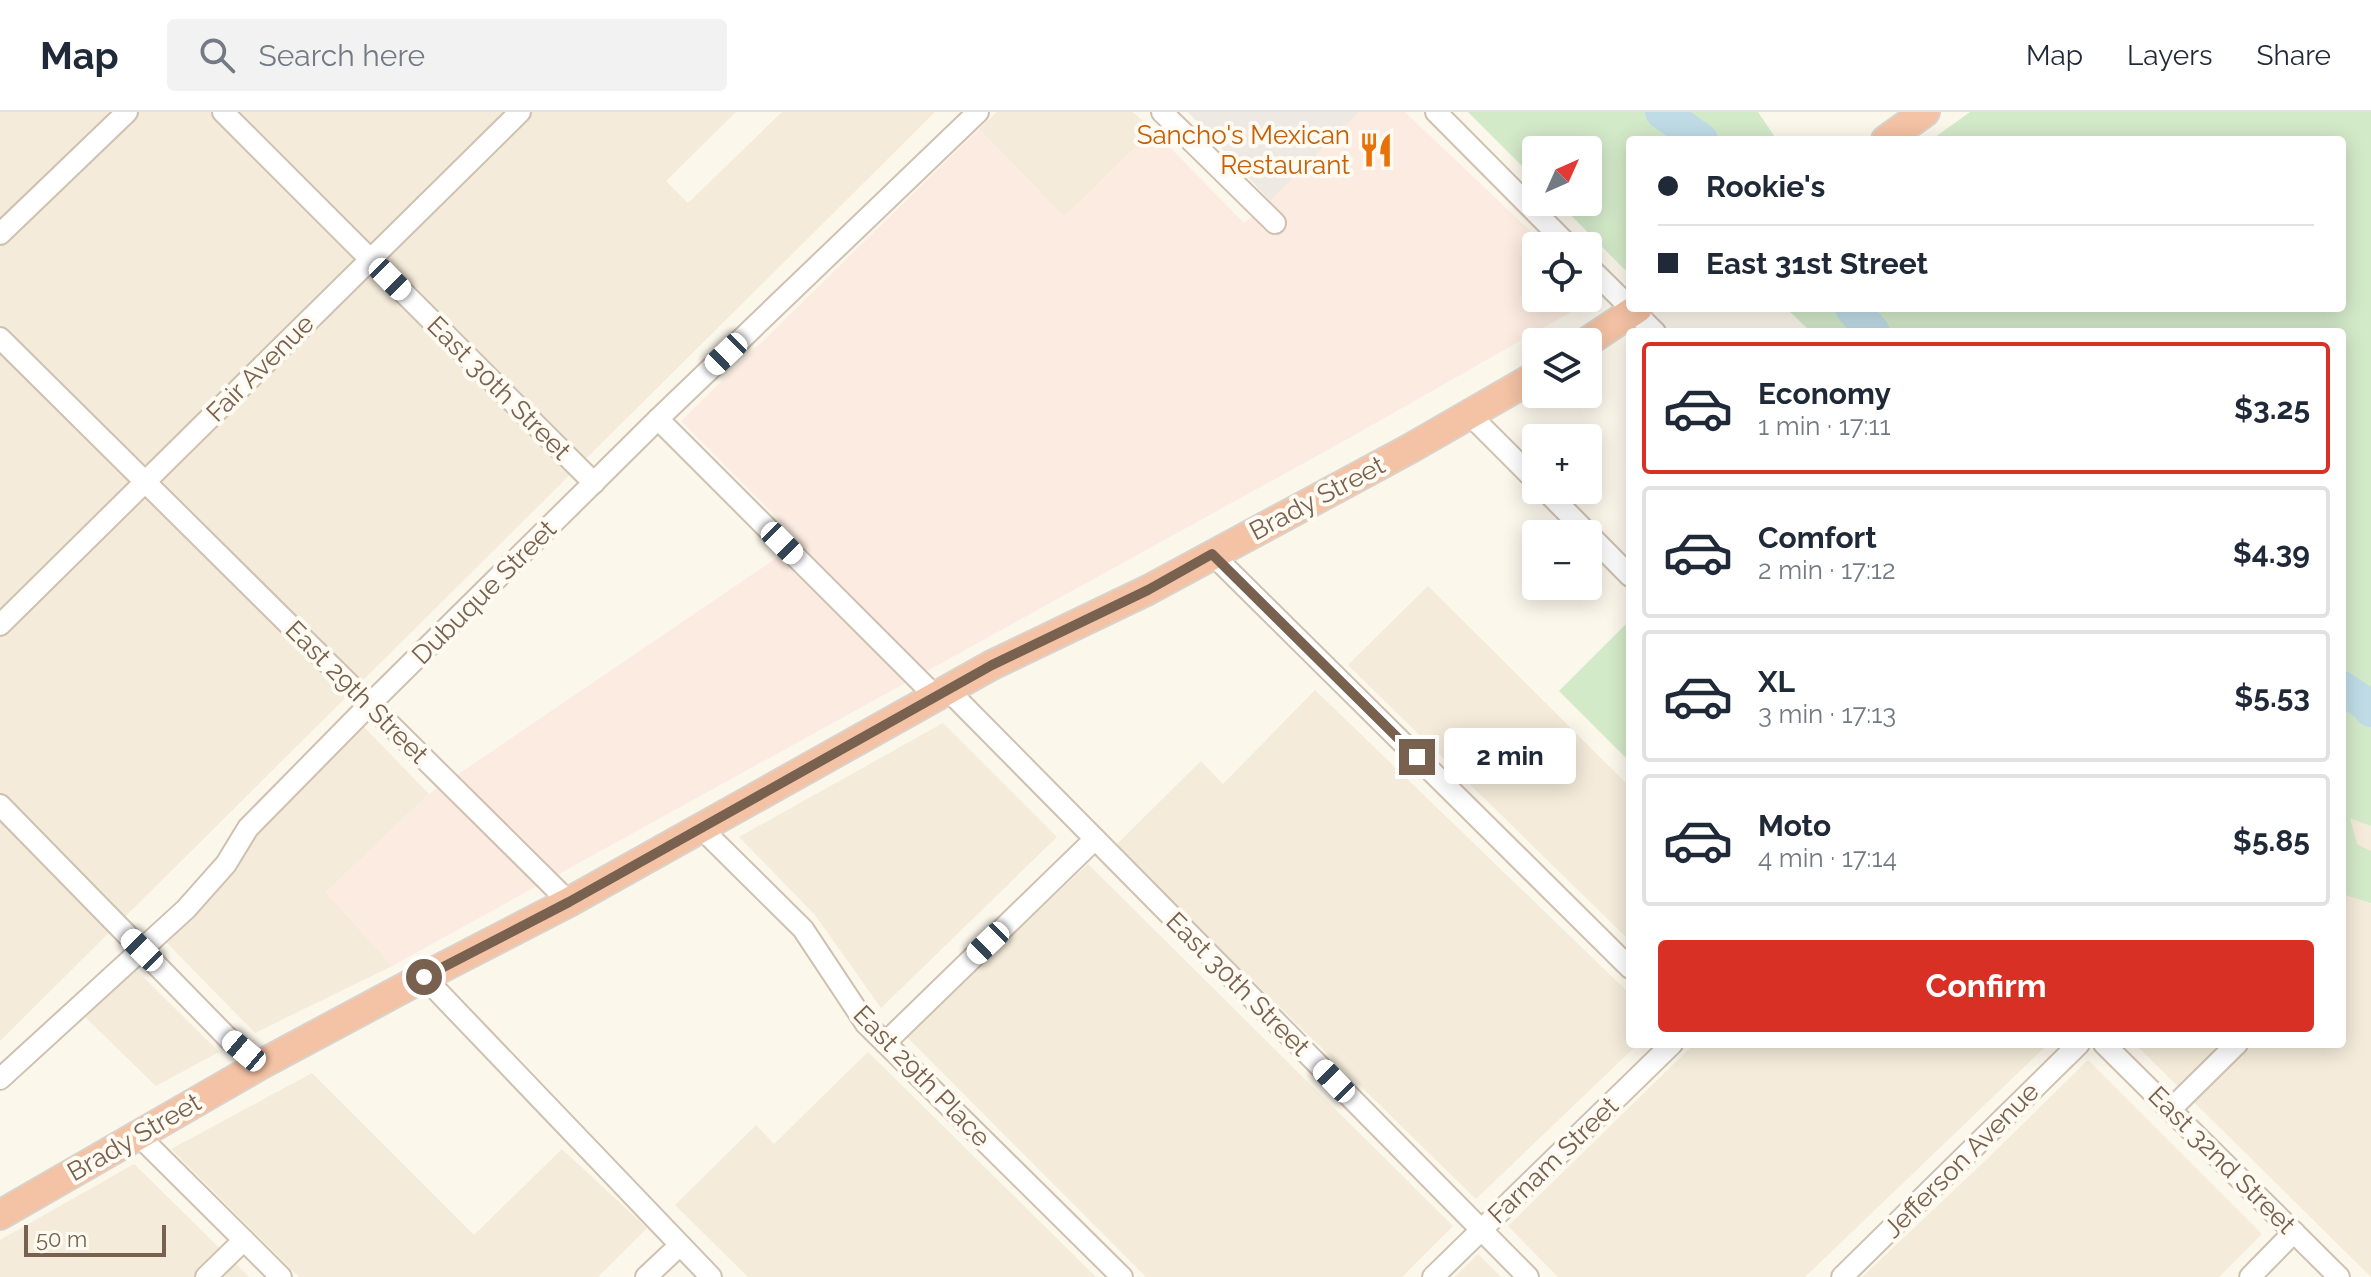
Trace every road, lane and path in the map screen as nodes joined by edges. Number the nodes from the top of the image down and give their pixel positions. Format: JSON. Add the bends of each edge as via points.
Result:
{"nodes":[{"id":1,"x":127,"y":112,"type":"edge"},
{"id":2,"x":223,"y":112,"type":"edge"},
{"id":3,"x":520,"y":112,"type":"edge"},
{"id":4,"x":978,"y":112,"type":"edge"},
{"id":5,"x":1162,"y":112,"type":"edge"},
{"id":6,"x":1436,"y":112,"type":"edge"},
{"id":7,"x":1925,"y":112,"type":"edge"},
{"id":8,"x":1892,"y":136,"type":"edge"},
{"id":9,"x":1275,"y":223,"type":"dead end"},
{"id":10,"x":1555,"y":232,"type":"edge"},
{"id":11,"x":0,"y":234,"type":"edge"},
{"id":12,"x":370,"y":259,"type":"junction"},
{"id":13,"x":1602,"y":279,"type":"edge"},
{"id":14,"x":1626,"y":302,"type":"edge"},
{"id":15,"x":1632,"y":312,"type":"edge"},
{"id":16,"x":1637,"y":312,"type":"edge"},
{"id":17,"x":1651,"y":328,"type":"edge"},
{"id":18,"x":1602,"y":332,"type":"edge"},
{"id":19,"x":0,"y":338,"type":"edge"},
{"id":20,"x":1522,"y":384,"type":"edge"},
{"id":21,"x":1470,"y":415,"type":"junction"},
{"id":22,"x":658,"y":419,"type":"junction"},
{"id":23,"x":1522,"y":467,"type":"edge"},
{"id":24,"x":144,"y":482,"type":"junction"},
{"id":25,"x":594,"y":483,"type":"junction"},
{"id":26,"x":1559,"y":504,"type":"edge"},
{"id":27,"x":1212,"y":554,"type":"junction"},
{"id":28,"x":1626,"y":572,"type":"edge"},
{"id":29,"x":0,"y":625,"type":"edge"},
{"id":30,"x":942,"y":694,"type":"junction"},
{"id":31,"x":370,"y":704,"type":"junction"},
{"id":32,"x":0,"y":805,"type":"edge"},
{"id":33,"x":702,"y":829,"type":"junction"},
{"id":34,"x":1095,"y":839,"type":"junction"},
{"id":35,"x":569,"y":902,"type":"junction"},
{"id":36,"x":142,"y":950,"type":"junction"},
{"id":37,"x":1626,"y":964,"type":"edge"},
{"id":38,"x":424,"y":977,"type":"junction"},
{"id":39,"x":885,"y":1043,"type":"junction"},
{"id":40,"x":1668,"y":1048,"type":"edge"},
{"id":41,"x":2075,"y":1048,"type":"edge"},
{"id":42,"x":2108,"y":1048,"type":"edge"},
{"id":43,"x":2233,"y":1048,"type":"edge"},
{"id":44,"x":260,"y":1065,"type":"junction"},
{"id":45,"x":0,"y":1079,"type":"edge"},
{"id":46,"x":2171,"y":1109,"type":"junction"},
{"id":47,"x":138,"y":1135,"type":"junction"},
{"id":48,"x":0,"y":1215,"type":"edge"},
{"id":49,"x":1481,"y":1230,"type":"junction"},
{"id":50,"x":2294,"y":1232,"type":"junction"},
{"id":51,"x":244,"y":1240,"type":"junction"},
{"id":52,"x":679,"y":1246,"type":"junction"},
{"id":53,"x":206,"y":1277,"type":"edge"},
{"id":54,"x":281,"y":1277,"type":"edge"},
{"id":55,"x":646,"y":1277,"type":"edge"},
{"id":56,"x":711,"y":1277,"type":"edge"},
{"id":57,"x":1122,"y":1277,"type":"edge"},
{"id":58,"x":1433,"y":1277,"type":"edge"},
{"id":59,"x":1528,"y":1277,"type":"edge"},
{"id":60,"x":1842,"y":1277,"type":"edge"},
{"id":61,"x":2250,"y":1277,"type":"edge"},
{"id":62,"x":2339,"y":1277,"type":"edge"}],
"edges":[{"from":1,"to":11,"type":"street"},
{"from":2,"to":12,"type":"street","name":"East 30th Street"},
{"from":3,"to":12,"type":"street","name":"Fair Avenue"},
{"from":4,"to":22,"type":"street","name":"Dubuque Street"},
{"from":5,"to":9,"type":"street"},
{"from":6,"to":10,"type":"street"},
{"from":7,"to":8,"type":"highway"},
{"from":12,"to":24,"type":"street","name":"Fair Avenue"},
{"from":12,"to":25,"type":"street","name":"East 30th Street"},
{"from":13,"to":14,"type":"street"},
{"from":15,"to":18,"type":"highway"},
{"from":16,"to":17,"type":"street"},
{"from":19,"to":24,"type":"street","name":"East 29th Street"},
{"from":20,"to":21,"type":"highway","name":"Brady Street"},
{"from":21,"to":23,"type":"street"},
{"from":21,"to":27,"type":"highway","name":"Brady Street"},
{"from":22,"to":25,"type":"street","name":"Dubuque Street"},
{"from":22,"to":30,"type":"street","name":"East 30th Street"},
{"from":24,"to":29,"type":"street","name":"Fair Avenue"},
{"from":24,"to":31,"type":"street","name":"East 29th Street"},
{"from":25,"to":31,"type":"street","name":"Dubuque Street"},
{"from":26,"to":28,"type":"street"},
{"from":27,"to":30,"type":"highway","name":"Brady Street"},
{"from":27,"to":37,"type":"street"},
{"from":30,"to":33,"type":"highway","name":"Brady Street"},
{"from":30,"to":34,"type":"street","name":"East 30th Street"},
{"from":31,"to":35,"type":"street","name":"East 29th Street"},
{"from":31,"to":36,"type":"street","name":"Dubuque Street","via":[[248,828],[226,864]]},
{"from":32,"to":36,"type":"street"},
{"from":33,"to":35,"type":"highway","name":"Brady Street"},
{"from":33,"to":39,"type":"street","name":"East 29th Place","via":[[803,929],[866,1024]]},
{"from":34,"to":39,"type":"street"},
{"from":34,"to":49,"type":"street","name":"East 30th Street"},
{"from":35,"to":38,"type":"highway","name":"Brady Street"},
{"from":36,"to":44,"type":"street"},
{"from":36,"to":45,"type":"street","name":"Dubuque Street"},
{"from":38,"to":44,"type":"highway","name":"Brady Street"},
{"from":38,"to":52,"type":"street"},
{"from":39,"to":57,"type":"street","name":"East 29th Place"},
{"from":40,"to":49,"type":"street","name":"Farnam Street"},
{"from":41,"to":60,"type":"street","name":"Jefferson Avenue"},
{"from":42,"to":46,"type":"street","name":"East 32nd Street"},
{"from":43,"to":46,"type":"street"},
{"from":44,"to":47,"type":"highway","name":"Brady Street"},
{"from":46,"to":50,"type":"street","name":"East 32nd Street"},
{"from":47,"to":48,"type":"highway","name":"Brady Street"},
{"from":47,"to":51,"type":"street"},
{"from":49,"to":58,"type":"street","name":"Farnam Street"},
{"from":49,"to":59,"type":"street","name":"East 30th Street"},
{"from":50,"to":61,"type":"street"},
{"from":50,"to":62,"type":"street","name":"East 32nd Street"},
{"from":51,"to":53,"type":"street"},
{"from":51,"to":54,"type":"street"},
{"from":52,"to":55,"type":"street"},
{"from":52,"to":56,"type":"street"}]}
